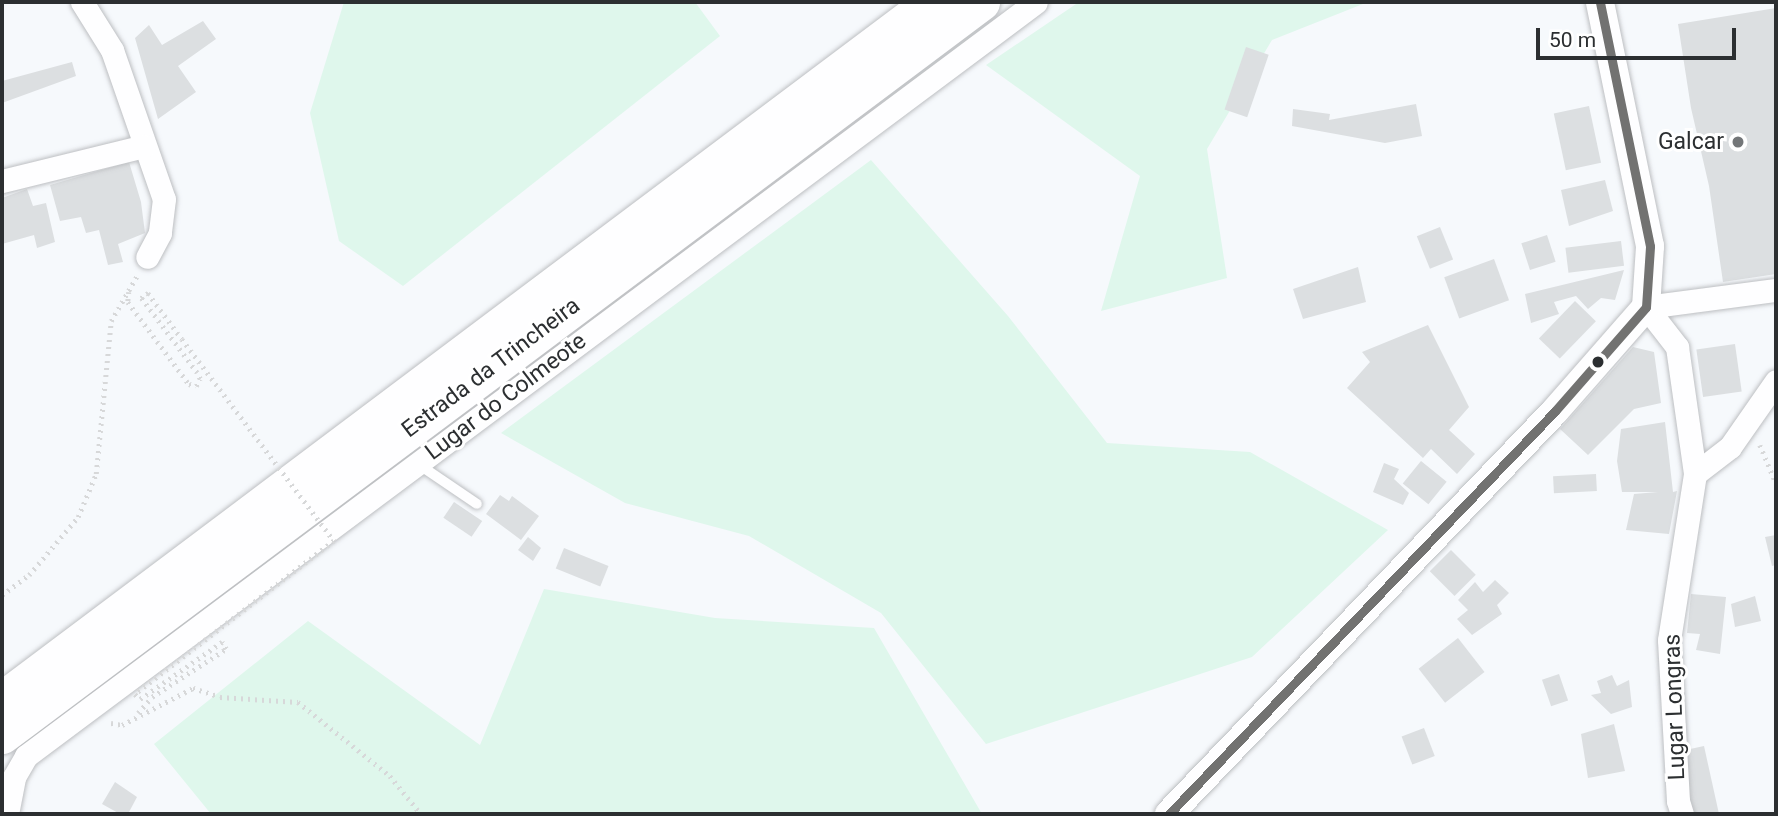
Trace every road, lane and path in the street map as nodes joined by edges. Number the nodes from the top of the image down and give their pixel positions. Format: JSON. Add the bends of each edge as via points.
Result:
{"nodes":[{"id":1,"x":82,"y":2,"type":"edge"},
{"id":2,"x":931,"y":2,"type":"edge"},
{"id":3,"x":981,"y":2,"type":"edge"},
{"id":4,"x":1035,"y":2,"type":"edge"},
{"id":5,"x":1601,"y":2,"type":"edge"},
{"id":6,"x":144,"y":146,"type":"junction"},
{"id":7,"x":2,"y":181,"type":"edge"},
{"id":8,"x":148,"y":257,"type":"joint"},
{"id":9,"x":130,"y":288,"type":"junction"},
{"id":10,"x":1776,"y":290,"type":"edge"},
{"id":11,"x":1646,"y":307,"type":"junction"},
{"id":12,"x":1776,"y":381,"type":"edge"},
{"id":13,"x":1742,"y":434,"type":"junction"},
{"id":14,"x":418,"y":464,"type":"junction"},
{"id":15,"x":1695,"y":474,"type":"junction"},
{"id":16,"x":1776,"y":483,"type":"edge"},
{"id":17,"x":477,"y":504,"type":"dead end"},
{"id":18,"x":2,"y":596,"type":"edge"},
{"id":19,"x":2,"y":700,"type":"edge"},
{"id":20,"x":85,"y":713,"type":"junction"},
{"id":21,"x":137,"y":715,"type":"junction"},
{"id":22,"x":2,"y":735,"type":"edge"},
{"id":23,"x":7,"y":814,"type":"edge"},
{"id":24,"x":421,"y":814,"type":"edge"},
{"id":25,"x":1169,"y":814,"type":"edge"},
{"id":26,"x":1682,"y":814,"type":"edge"}],
"edges":[{"from":1,"to":6,"type":"street","via":[[112,50]]},
{"from":2,"to":19,"type":"highway","name":"Estrada da Trincheira"},
{"from":3,"to":22,"type":"highway","name":"Estrada da Trincheira"},
{"from":4,"to":14,"type":"street","name":"Lugar do Colmeote"},
{"from":5,"to":11,"type":"street","via":[[1650,246]]},
{"from":6,"to":7,"type":"street"},
{"from":6,"to":8,"type":"street","via":[[164,199],[160,233]]},
{"from":8,"to":9,"type":"path"},
{"from":9,"to":18,"type":"path","via":[[111,321],[96,474],[78,517],[29,575]]},
{"from":9,"to":21,"type":"path","bridge":true,"via":[[128,302],[189,384],[199,384],[197,373],[141,299],[148,293],[334,541],[135,694],[140,699],[222,642],[226,649],[141,705]]},
{"from":10,"to":11,"type":"street"},
{"from":11,"to":15,"type":"street","name":"Lugar Longras","via":[[1676,347]]},
{"from":11,"to":25,"type":"street","via":[[1555,411]]},
{"from":12,"to":13,"type":"street"},
{"from":13,"to":15,"type":"street"},
{"from":13,"to":16,"type":"path","via":[[1764,447]]},
{"from":14,"to":17,"type":"lane"},
{"from":14,"to":20,"type":"street","name":"Lugar do Colmeote"},
{"from":15,"to":26,"type":"street","name":"Lugar Longras","via":[[1669,639]]},
{"from":20,"to":21,"type":"path","via":[[122,725]]},
{"from":20,"to":23,"type":"street","name":"Lugar do Colmeote","via":[[26,756],[19,766]]},
{"from":21,"to":24,"type":"path","via":[[193,688],[220,697],[298,702],[390,776]]}]}
